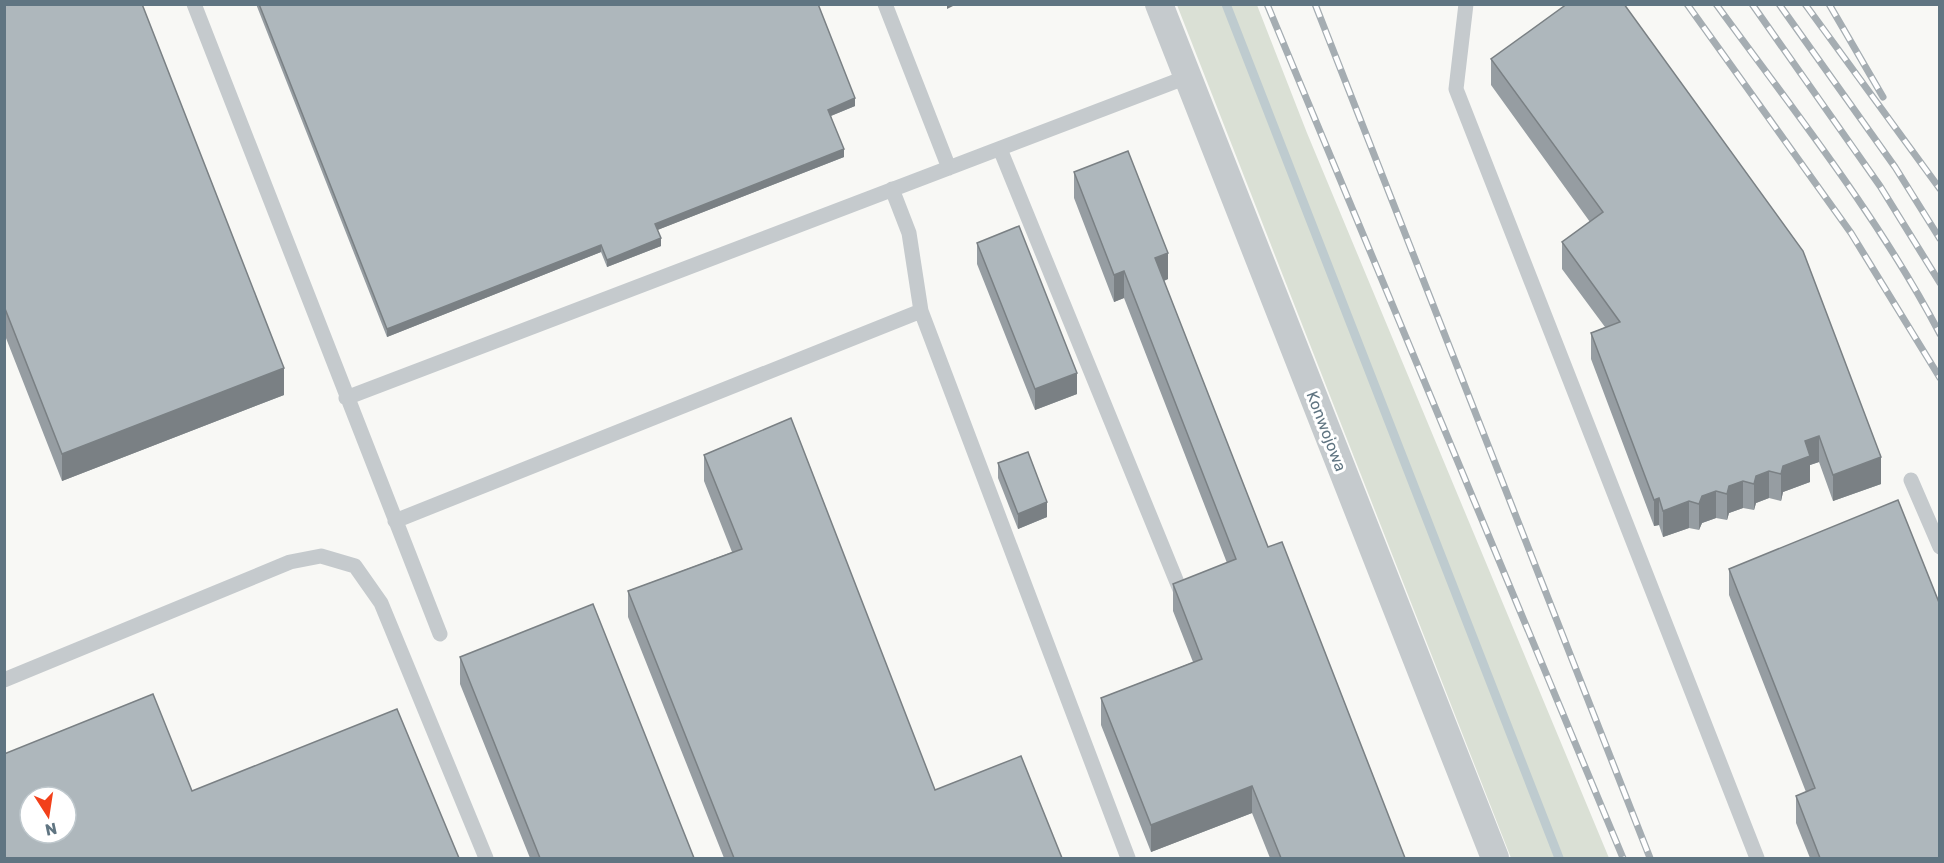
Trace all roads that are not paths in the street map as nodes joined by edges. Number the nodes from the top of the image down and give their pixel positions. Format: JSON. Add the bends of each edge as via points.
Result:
{"nodes":[{"id":1,"x":194,"y":4,"type":"edge"},
{"id":2,"x":885,"y":4,"type":"edge"},
{"id":3,"x":1159,"y":4,"type":"edge"},
{"id":4,"x":1466,"y":4,"type":"edge"},
{"id":5,"x":1187,"y":77,"type":"junction"},
{"id":6,"x":1000,"y":148,"type":"junction"},
{"id":7,"x":949,"y":168,"type":"junction"},
{"id":8,"x":892,"y":189,"type":"junction"},
{"id":9,"x":921,"y":311,"type":"junction"},
{"id":10,"x":346,"y":398,"type":"junction"},
{"id":11,"x":1911,"y":480,"type":"dead end"},
{"id":12,"x":395,"y":520,"type":"junction"},
{"id":13,"x":1940,"y":547,"type":"edge"},
{"id":14,"x":1183,"y":597,"type":"edge"},
{"id":15,"x":440,"y":634,"type":"dead end"},
{"id":16,"x":4,"y":680,"type":"edge"},
{"id":17,"x":486,"y":858,"type":"edge"},
{"id":18,"x":1128,"y":858,"type":"edge"},
{"id":19,"x":1495,"y":858,"type":"edge"},
{"id":20,"x":1757,"y":858,"type":"edge"}],
"edges":[{"from":1,"to":10,"type":"lane"},
{"from":2,"to":7,"type":"lane"},
{"from":3,"to":5,"type":"street","name":"Konwojowa"},
{"from":4,"to":20,"type":"lane","via":[[1456,89]]},
{"from":5,"to":6,"type":"lane"},
{"from":5,"to":19,"type":"street","name":"Konwojowa"},
{"from":6,"to":7,"type":"lane"},
{"from":6,"to":14,"type":"lane"},
{"from":7,"to":8,"type":"lane"},
{"from":8,"to":9,"type":"lane","via":[[909,233]]},
{"from":8,"to":10,"type":"lane"},
{"from":9,"to":12,"type":"lane"},
{"from":9,"to":18,"type":"lane"},
{"from":10,"to":12,"type":"lane"},
{"from":11,"to":13,"type":"lane"},
{"from":12,"to":15,"type":"lane"},
{"from":16,"to":17,"type":"lane","via":[[290,562],[321,556],[355,566],[381,603]]}]}
